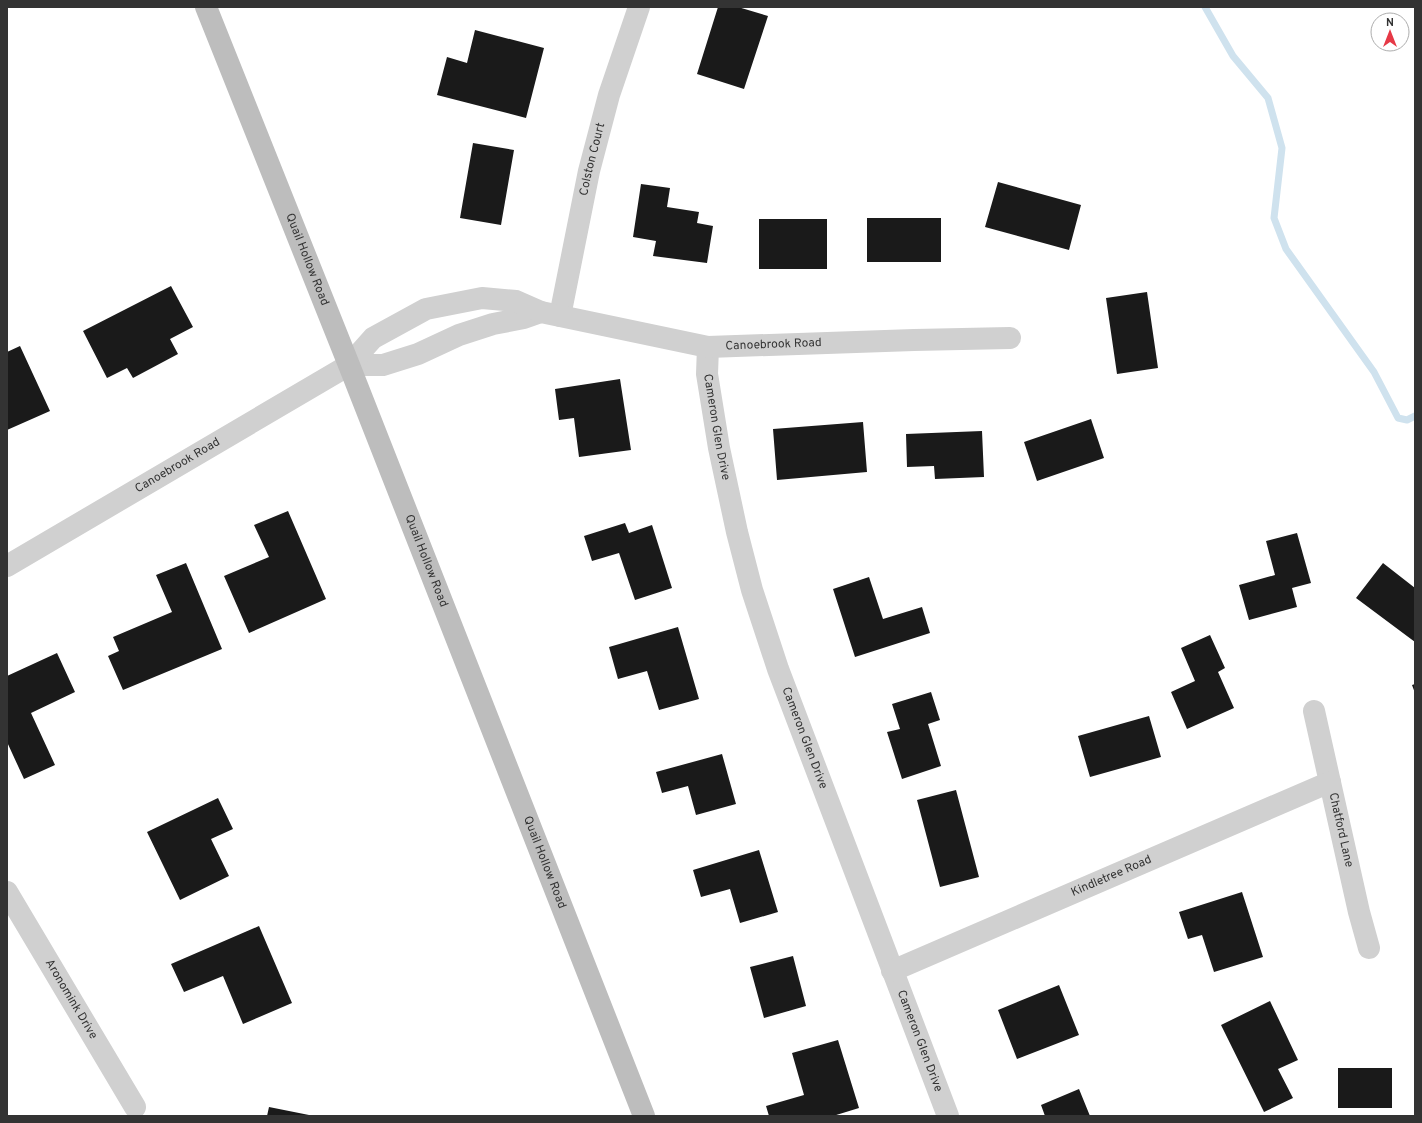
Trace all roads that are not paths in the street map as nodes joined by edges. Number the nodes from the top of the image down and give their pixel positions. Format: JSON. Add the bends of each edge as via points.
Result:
{"nodes":[{"id":1,"x":206,"y":7,"type":"edge"},
{"id":2,"x":640,"y":7,"type":"edge"},
{"id":3,"x":551,"y":314,"type":"junction"},
{"id":4,"x":1010,"y":338,"type":"dead end"},
{"id":5,"x":708,"y":347,"type":"junction"},
{"id":6,"x":349,"y":365,"type":"junction"},
{"id":7,"x":7,"y":566,"type":"edge"},
{"id":8,"x":1314,"y":711,"type":"dead end"},
{"id":9,"x":1330,"y":782,"type":"junction"},
{"id":10,"x":7,"y":892,"type":"edge"},
{"id":11,"x":1369,"y":948,"type":"dead end"},
{"id":12,"x":892,"y":971,"type":"junction"},
{"id":13,"x":135,"y":1107,"type":"dead end"},
{"id":14,"x":644,"y":1116,"type":"edge"},
{"id":15,"x":948,"y":1116,"type":"edge"}],
"edges":[{"from":1,"to":6,"type":"main road","name":"Quail Hollow Road"},
{"from":2,"to":3,"type":"street","name":"Colston Court","via":[[609,95]]},
{"from":3,"to":5,"type":"street","name":"Canoebrook Road"},
{"from":3,"to":6,"type":"street","via":[[493,324],[384,365]]},
{"from":3,"to":6,"type":"street","name":"Canoebrook Road","via":[[516,302],[482,298],[426,309],[373,338]]},
{"from":4,"to":5,"type":"street","name":"Canoebrook Road"},
{"from":5,"to":12,"type":"street","name":"Cameron Glen Drive","via":[[707,374],[719,448],[752,590],[778,670]]},
{"from":6,"to":7,"type":"street","name":"Canoebrook Road"},
{"from":6,"to":14,"type":"main road","name":"Quail Hollow Road"},
{"from":8,"to":9,"type":"street","name":"Chatford Lane"},
{"from":9,"to":11,"type":"street","name":"Chatford Lane"},
{"from":9,"to":12,"type":"street","name":"Kindletree Road"},
{"from":10,"to":13,"type":"street","name":"Aronomink Drive"},
{"from":12,"to":15,"type":"street","name":"Cameron Glen Drive"}]}
